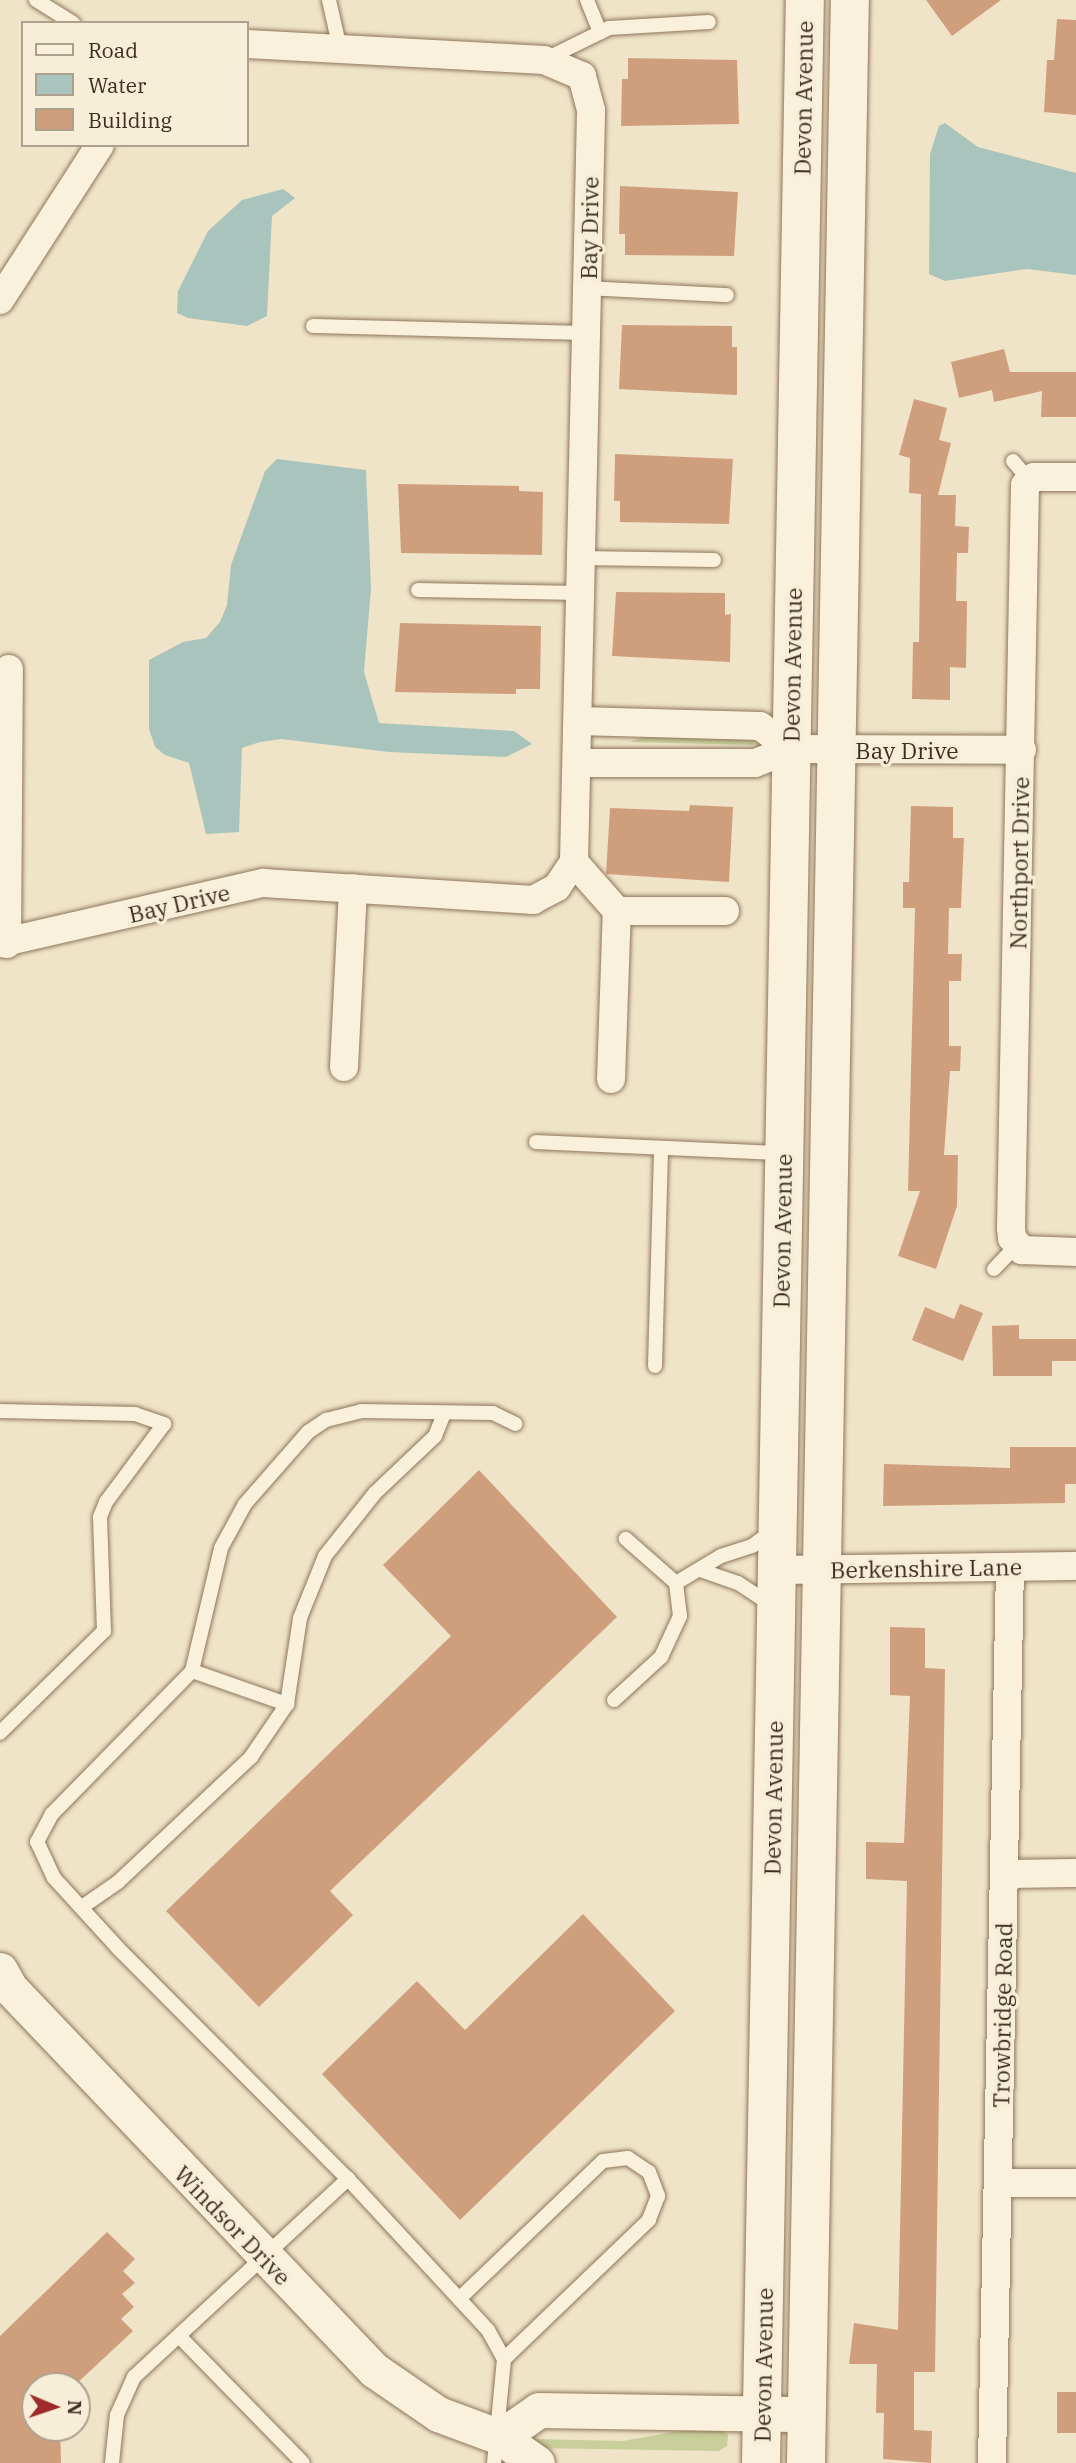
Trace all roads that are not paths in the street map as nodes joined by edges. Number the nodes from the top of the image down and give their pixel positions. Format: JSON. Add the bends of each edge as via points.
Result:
{"nodes":[{"id":1,"x":36,"y":0,"type":"edge"},
{"id":2,"x":329,"y":0,"type":"edge"},
{"id":3,"x":587,"y":0,"type":"edge"},
{"id":4,"x":805,"y":0,"type":"edge"},
{"id":5,"x":849,"y":0,"type":"edge"},
{"id":6,"x":70,"y":21,"type":"edge"},
{"id":7,"x":709,"y":22,"type":"dead end"},
{"id":8,"x":600,"y":33,"type":"junction"},
{"id":9,"x":248,"y":44,"type":"edge"},
{"id":10,"x":340,"y":49,"type":"junction"},
{"id":11,"x":544,"y":60,"type":"junction"},
{"id":12,"x":99,"y":147,"type":"edge"},
{"id":13,"x":587,"y":288,"type":"junction"},
{"id":14,"x":727,"y":295,"type":"dead end"},
{"id":15,"x":0,"y":300,"type":"edge"},
{"id":16,"x":313,"y":326,"type":"dead end"},
{"id":17,"x":586,"y":333,"type":"junction"},
{"id":18,"x":1076,"y":477,"type":"edge"},
{"id":19,"x":581,"y":558,"type":"junction"},
{"id":20,"x":714,"y":560,"type":"dead end"},
{"id":21,"x":418,"y":590,"type":"dead end"},
{"id":22,"x":580,"y":593,"type":"junction"},
{"id":23,"x":9,"y":669,"type":"dead end"},
{"id":24,"x":578,"y":721,"type":"junction"},
{"id":25,"x":791,"y":749,"type":"junction"},
{"id":26,"x":835,"y":749,"type":"junction"},
{"id":27,"x":1022,"y":750,"type":"junction"},
{"id":28,"x":577,"y":763,"type":"junction"},
{"id":29,"x":574,"y":862,"type":"junction"},
{"id":30,"x":353,"y":888,"type":"junction"},
{"id":31,"x":617,"y":911,"type":"junction"},
{"id":32,"x":725,"y":911,"type":"dead end"},
{"id":33,"x":4,"y":944,"type":"edge"},
{"id":34,"x":344,"y":1067,"type":"dead end"},
{"id":35,"x":611,"y":1079,"type":"dead end"},
{"id":36,"x":536,"y":1142,"type":"dead end"},
{"id":37,"x":661,"y":1148,"type":"junction"},
{"id":38,"x":784,"y":1153,"type":"junction"},
{"id":39,"x":1016,"y":1246,"type":"junction"},
{"id":40,"x":1076,"y":1252,"type":"edge"},
{"id":41,"x":994,"y":1269,"type":"dead end"},
{"id":42,"x":654,"y":1366,"type":"dead end"},
{"id":43,"x":0,"y":1411,"type":"edge"},
{"id":44,"x":444,"y":1414,"type":"junction"},
{"id":45,"x":516,"y":1424,"type":"dead end"},
{"id":46,"x":778,"y":1527,"type":"junction"},
{"id":47,"x":626,"y":1539,"type":"dead end"},
{"id":48,"x":1076,"y":1566,"type":"edge"},
{"id":49,"x":1010,"y":1567,"type":"junction"},
{"id":50,"x":777,"y":1570,"type":"junction"},
{"id":51,"x":821,"y":1570,"type":"junction"},
{"id":52,"x":703,"y":1571,"type":"junction"},
{"id":53,"x":676,"y":1583,"type":"junction"},
{"id":54,"x":776,"y":1609,"type":"junction"},
{"id":55,"x":192,"y":1671,"type":"junction"},
{"id":56,"x":614,"y":1700,"type":"dead end"},
{"id":57,"x":287,"y":1704,"type":"junction"},
{"id":58,"x":0,"y":1733,"type":"edge"},
{"id":59,"x":1076,"y":1873,"type":"edge"},
{"id":60,"x":1005,"y":1874,"type":"junction"},
{"id":61,"x":82,"y":1907,"type":"junction"},
{"id":62,"x":0,"y":1970,"type":"edge"},
{"id":63,"x":348,"y":2179,"type":"junction"},
{"id":64,"x":999,"y":2183,"type":"junction"},
{"id":65,"x":1076,"y":2183,"type":"edge"},
{"id":66,"x":264,"y":2258,"type":"junction"},
{"id":67,"x":459,"y":2299,"type":"junction"},
{"id":68,"x":179,"y":2336,"type":"junction"},
{"id":69,"x":504,"y":2359,"type":"junction"},
{"id":70,"x":762,"y":2413,"type":"junction"},
{"id":71,"x":807,"y":2414,"type":"junction"},
{"id":72,"x":497,"y":2450,"type":"edge"},
{"id":73,"x":112,"y":2463,"type":"edge"},
{"id":74,"x":303,"y":2463,"type":"edge"},
{"id":75,"x":537,"y":2463,"type":"edge"},
{"id":76,"x":761,"y":2463,"type":"edge"},
{"id":77,"x":806,"y":2463,"type":"edge"},
{"id":78,"x":992,"y":2463,"type":"edge"}],
"edges":[{"from":1,"to":6,"type":"lane"},
{"from":2,"to":10,"type":"lane"},
{"from":3,"to":8,"type":"lane"},
{"from":4,"to":25,"type":"main road","name":"Devon Avenue"},
{"from":5,"to":26,"type":"main road","name":"Devon Avenue"},
{"from":7,"to":8,"type":"lane","via":[[609,28]]},
{"from":8,"to":11,"type":"lane"},
{"from":9,"to":10,"type":"street","name":"Bay Drive"},
{"from":10,"to":11,"type":"street","name":"Bay Drive"},
{"from":11,"to":13,"type":"street","name":"Bay Drive","via":[[582,76],[591,110]]},
{"from":12,"to":15,"type":"street"},
{"from":13,"to":14,"type":"lane"},
{"from":13,"to":17,"type":"street","name":"Bay Drive"},
{"from":16,"to":17,"type":"lane"},
{"from":17,"to":19,"type":"street","name":"Bay Drive"},
{"from":18,"to":27,"type":"street","name":"Northport Drive","via":[[1021,470]]},
{"from":19,"to":20,"type":"lane"},
{"from":19,"to":22,"type":"street","name":"Bay Drive"},
{"from":21,"to":22,"type":"lane"},
{"from":22,"to":24,"type":"street","name":"Bay Drive"},
{"from":23,"to":33,"type":"street","name":"Bay Drive"},
{"from":24,"to":25,"type":"street","via":[[760,726]]},
{"from":24,"to":28,"type":"street","name":"Bay Drive"},
{"from":25,"to":26,"type":"street","name":"Bay Drive"},
{"from":25,"to":28,"type":"street","name":"Bay Drive","via":[[755,762]]},
{"from":25,"to":38,"type":"main road","name":"Devon Avenue"},
{"from":26,"to":27,"type":"street","name":"Bay Drive"},
{"from":26,"to":51,"type":"main road","name":"Devon Avenue"},
{"from":27,"to":39,"type":"street","name":"Northport Drive","via":[[1011,1228]]},
{"from":28,"to":29,"type":"street","name":"Bay Drive"},
{"from":29,"to":30,"type":"street","name":"Bay Drive","via":[[557,887],[533,900]]},
{"from":29,"to":31,"type":"street"},
{"from":30,"to":33,"type":"street","name":"Bay Drive","via":[[263,883]]},
{"from":30,"to":34,"type":"street"},
{"from":31,"to":32,"type":"street"},
{"from":31,"to":35,"type":"street"},
{"from":36,"to":37,"type":"lane"},
{"from":37,"to":38,"type":"lane"},
{"from":37,"to":42,"type":"lane"},
{"from":38,"to":46,"type":"main road","name":"Devon Avenue"},
{"from":39,"to":40,"type":"street","via":[[1030,1252]]},
{"from":39,"to":41,"type":"lane"},
{"from":43,"to":58,"type":"lane","via":[[135,1414],[164,1424],[106,1502],[100,1517],[104,1631]]},
{"from":44,"to":45,"type":"lane","via":[[493,1413]]},
{"from":44,"to":55,"type":"lane","via":[[360,1411],[326,1420],[278,1462],[245,1504],[221,1548]]},
{"from":44,"to":57,"type":"lane","via":[[435,1436],[375,1493],[325,1556],[300,1618]]},
{"from":46,"to":50,"type":"main road","name":"Devon Avenue"},
{"from":46,"to":52,"type":"lane","via":[[752,1546],[721,1556]]},
{"from":47,"to":53,"type":"lane"},
{"from":48,"to":49,"type":"street","name":"Berkenshire Lane"},
{"from":49,"to":51,"type":"street","name":"Berkenshire Lane"},
{"from":49,"to":60,"type":"street","name":"Trowbridge Road"},
{"from":50,"to":51,"type":"street","name":"Berkenshire Lane"},
{"from":50,"to":54,"type":"main road","name":"Devon Avenue"},
{"from":51,"to":71,"type":"main road","name":"Devon Avenue"},
{"from":52,"to":53,"type":"lane"},
{"from":52,"to":54,"type":"lane","via":[[738,1583]]},
{"from":53,"to":56,"type":"lane","via":[[680,1616],[673,1638],[661,1657]]},
{"from":54,"to":70,"type":"main road","name":"Devon Avenue"},
{"from":55,"to":57,"type":"lane"},
{"from":55,"to":61,"type":"lane","via":[[44,1825],[37,1842],[42,1861]]},
{"from":57,"to":61,"type":"lane","via":[[251,1757],[118,1882]]},
{"from":59,"to":60,"type":"street"},
{"from":60,"to":64,"type":"street","name":"Trowbridge Road"},
{"from":61,"to":63,"type":"lane"},
{"from":62,"to":66,"type":"street","name":"Windsor Drive","via":[[10,1988]]},
{"from":63,"to":66,"type":"lane"},
{"from":63,"to":67,"type":"lane"},
{"from":64,"to":65,"type":"street"},
{"from":64,"to":78,"type":"street","name":"Trowbridge Road"},
{"from":66,"to":68,"type":"lane"},
{"from":66,"to":72,"type":"street","name":"Windsor Drive","via":[[374,2370]]},
{"from":67,"to":69,"type":"lane","via":[[488,2330]]},
{"from":67,"to":69,"type":"lane","via":[[603,2161],[628,2158],[649,2172],[658,2196],[649,2220]]},
{"from":68,"to":73,"type":"lane","via":[[134,2377],[117,2415]]},
{"from":68,"to":74,"type":"lane"},
{"from":69,"to":72,"type":"lane"},
{"from":70,"to":71,"type":"street"},
{"from":70,"to":72,"type":"street","via":[[539,2410]]},
{"from":70,"to":76,"type":"main road","name":"Devon Avenue"},
{"from":71,"to":77,"type":"main road","name":"Devon Avenue"},
{"from":72,"to":75,"type":"street","name":"Windsor Drive"}]}
